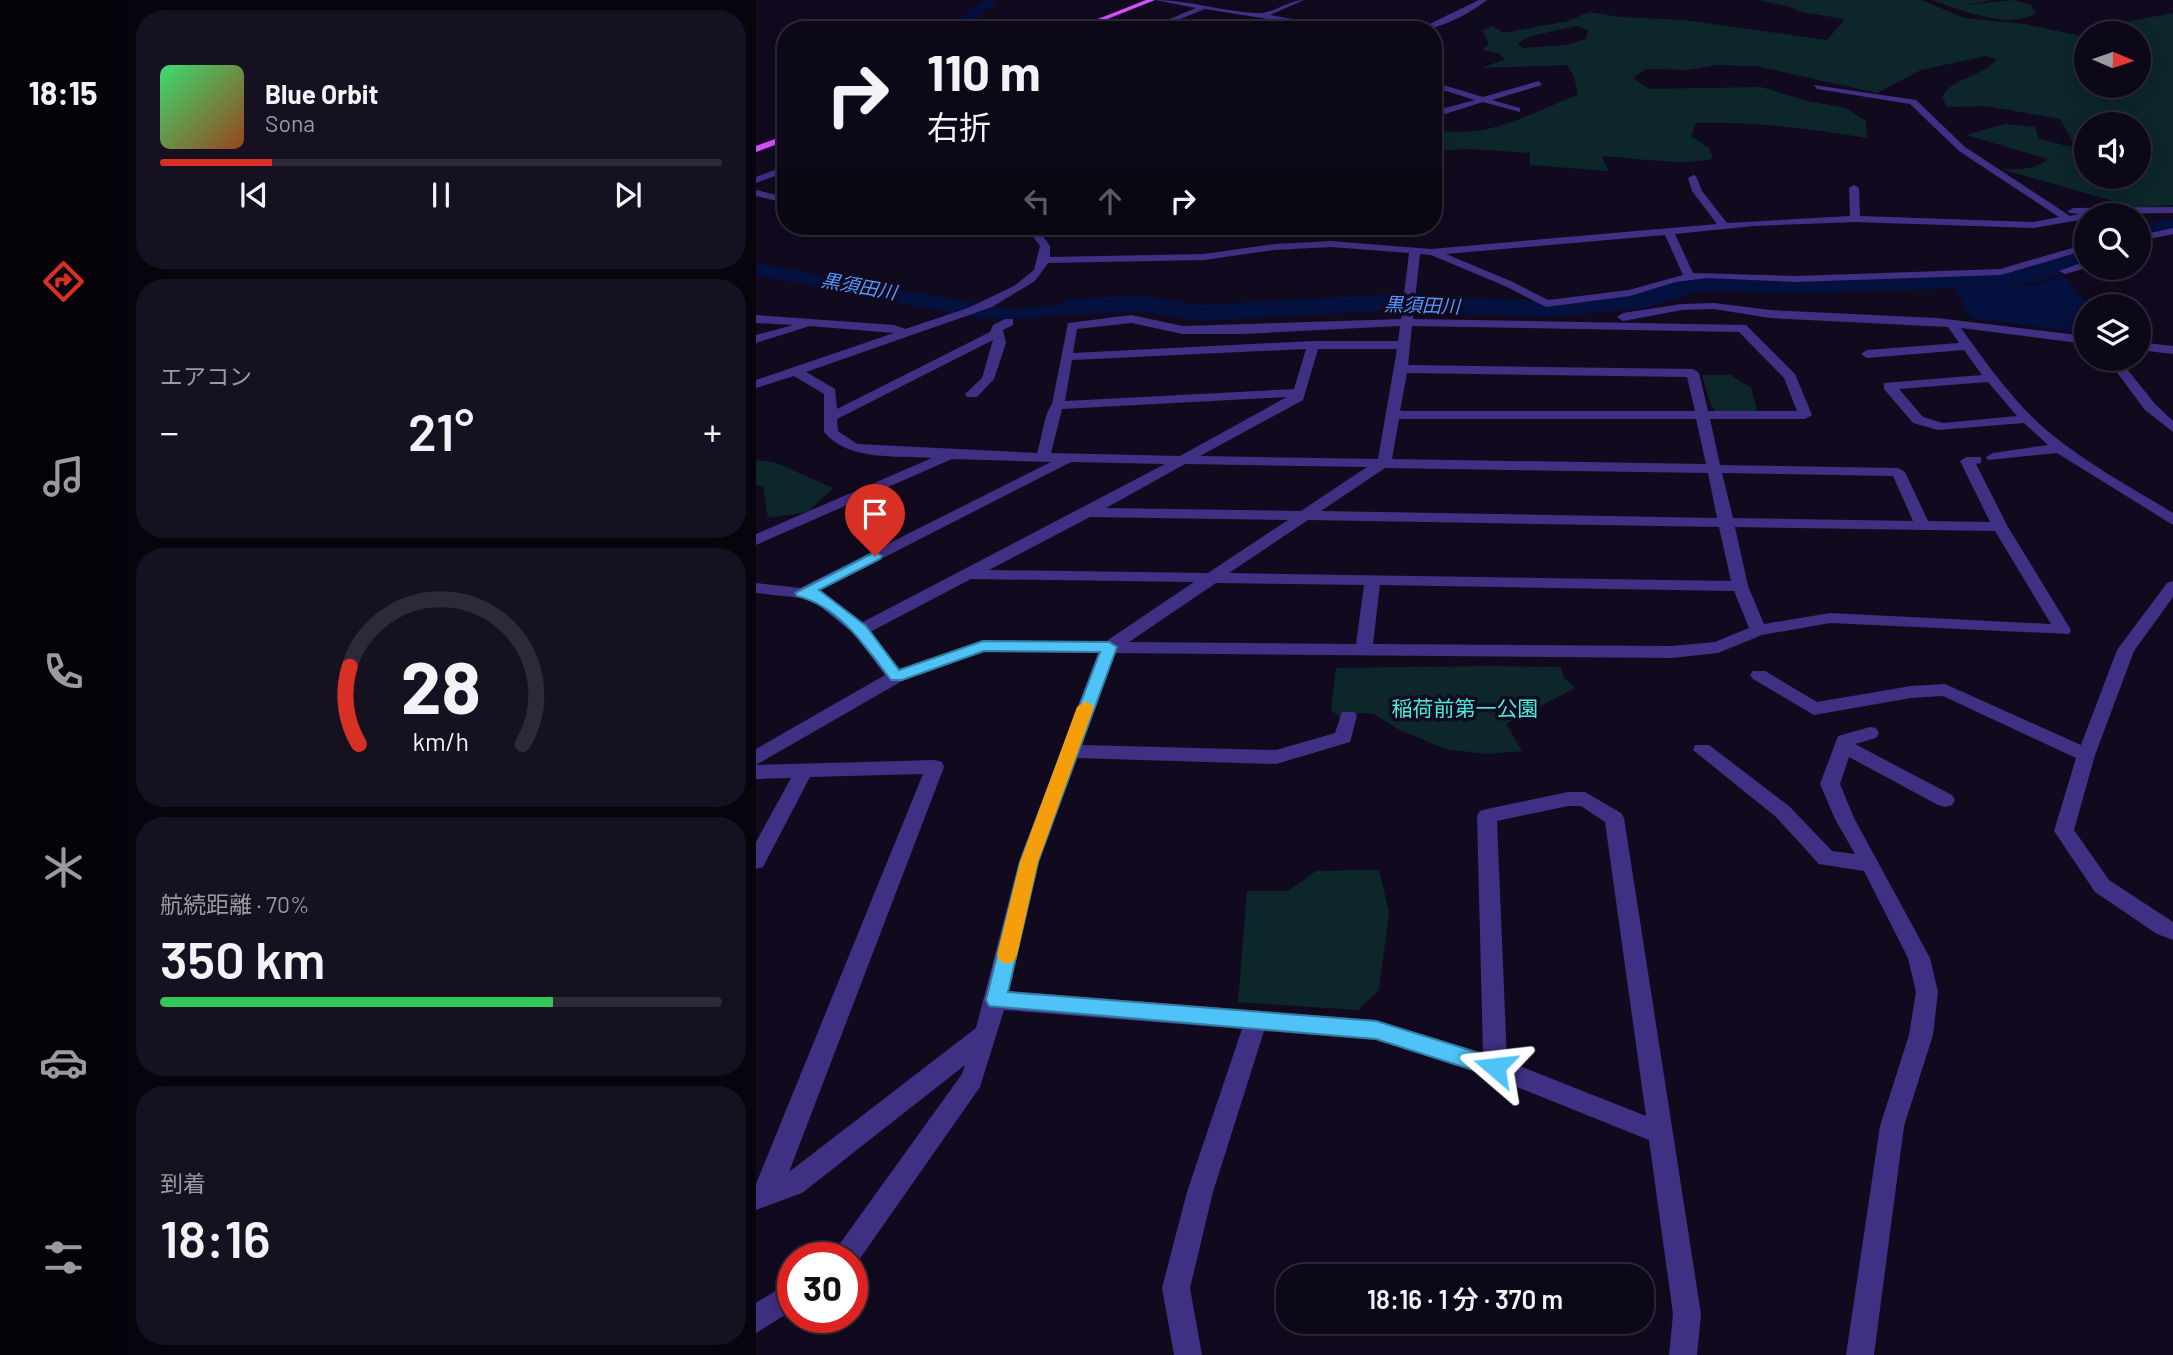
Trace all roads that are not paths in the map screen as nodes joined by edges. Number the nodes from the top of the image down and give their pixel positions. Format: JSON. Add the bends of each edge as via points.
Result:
{"nodes":[{"id":1,"x":1152,"y":0,"type":"edge"},
{"id":2,"x":1162,"y":0,"type":"edge"},
{"id":3,"x":1301,"y":0,"type":"edge"},
{"id":4,"x":1483,"y":0,"type":"edge"},
{"id":5,"x":1205,"y":7,"type":"junction"},
{"id":6,"x":1262,"y":16,"type":"junction"},
{"id":7,"x":1097,"y":21,"type":"edge"},
{"id":8,"x":1111,"y":21,"type":"edge"},
{"id":9,"x":1169,"y":21,"type":"edge"},
{"id":10,"x":1293,"y":21,"type":"edge"},
{"id":11,"x":1442,"y":21,"type":"edge"},
{"id":12,"x":1539,"y":83,"type":"dead end"},
{"id":13,"x":1817,"y":87,"type":"dead end"},
{"id":14,"x":1442,"y":88,"type":"edge"},
{"id":15,"x":1487,"y":100,"type":"junction"},
{"id":16,"x":1442,"y":110,"type":"edge"},
{"id":17,"x":1517,"y":110,"type":"dead end"},
{"id":18,"x":777,"y":141,"type":"edge"},
{"id":19,"x":777,"y":147,"type":"edge"},
{"id":20,"x":756,"y":149,"type":"edge"},
{"id":21,"x":756,"y":155,"type":"edge"},
{"id":22,"x":777,"y":172,"type":"edge"},
{"id":23,"x":1693,"y":178,"type":"dead end"},
{"id":24,"x":756,"y":180,"type":"edge"},
{"id":25,"x":1854,"y":188,"type":"dead end"},
{"id":26,"x":756,"y":193,"type":"edge"},
{"id":27,"x":777,"y":199,"type":"edge"},
{"id":28,"x":2173,"y":210,"type":"edge"},
{"id":29,"x":2063,"y":214,"type":"junction"},
{"id":30,"x":2074,"y":215,"type":"edge"},
{"id":31,"x":2151,"y":217,"type":"edge"},
{"id":32,"x":2173,"y":218,"type":"edge"},
{"id":33,"x":1855,"y":219,"type":"junction"},
{"id":34,"x":1724,"y":226,"type":"junction"},
{"id":35,"x":2173,"y":231,"type":"edge"},
{"id":36,"x":1669,"y":232,"type":"junction"},
{"id":37,"x":1037,"y":235,"type":"edge"},
{"id":38,"x":2151,"y":235,"type":"edge"},
{"id":39,"x":2151,"y":236,"type":"edge"},
{"id":40,"x":2154,"y":236,"type":"junction"},
{"id":41,"x":1416,"y":251,"type":"junction"},
{"id":42,"x":2074,"y":251,"type":"edge"},
{"id":43,"x":1432,"y":252,"type":"junction"},
{"id":44,"x":1044,"y":260,"type":"junction"},
{"id":45,"x":2074,"y":268,"type":"edge"},
{"id":46,"x":2065,"y":271,"type":"dead end"},
{"id":47,"x":1689,"y":276,"type":"junction"},
{"id":48,"x":756,"y":319,"type":"edge"},
{"id":49,"x":1406,"y":320,"type":"junction"},
{"id":50,"x":1009,"y":322,"type":"dead end"},
{"id":51,"x":817,"y":323,"type":"junction"},
{"id":52,"x":1952,"y":324,"type":"junction"},
{"id":53,"x":1584,"y":325,"type":"junction"},
{"id":54,"x":906,"y":333,"type":"junction"},
{"id":55,"x":996,"y":334,"type":"junction"},
{"id":56,"x":756,"y":339,"type":"edge"},
{"id":57,"x":2074,"y":339,"type":"edge"},
{"id":58,"x":1313,"y":345,"type":"junction"},
{"id":59,"x":1403,"y":345,"type":"junction"},
{"id":60,"x":1967,"y":346,"type":"junction"},
{"id":61,"x":2151,"y":347,"type":"edge"},
{"id":62,"x":2173,"y":350,"type":"edge"},
{"id":63,"x":1867,"y":354,"type":"dead end"},
{"id":64,"x":1067,"y":357,"type":"junction"},
{"id":65,"x":1401,"y":369,"type":"junction"},
{"id":66,"x":2122,"y":371,"type":"edge"},
{"id":67,"x":797,"y":372,"type":"junction"},
{"id":68,"x":1989,"y":378,"type":"junction"},
{"id":69,"x":756,"y":384,"type":"edge"},
{"id":70,"x":1299,"y":393,"type":"junction"},
{"id":71,"x":972,"y":394,"type":"dead end"},
{"id":72,"x":1058,"y":405,"type":"junction"},
{"id":73,"x":1393,"y":415,"type":"junction"},
{"id":74,"x":1703,"y":416,"type":"junction"},
{"id":75,"x":832,"y":417,"type":"junction"},
{"id":76,"x":2028,"y":419,"type":"junction"},
{"id":77,"x":2173,"y":428,"type":"edge"},
{"id":78,"x":2060,"y":448,"type":"junction"},
{"id":79,"x":951,"y":455,"type":"junction"},
{"id":80,"x":1043,"y":456,"type":"junction"},
{"id":81,"x":1069,"y":458,"type":"junction"},
{"id":82,"x":1181,"y":459,"type":"junction"},
{"id":83,"x":1384,"y":462,"type":"junction"},
{"id":84,"x":1715,"y":468,"type":"junction"},
{"id":85,"x":1087,"y":512,"type":"junction"},
{"id":86,"x":1305,"y":516,"type":"junction"},
{"id":87,"x":2173,"y":520,"type":"edge"},
{"id":88,"x":1727,"y":524,"type":"junction"},
{"id":89,"x":1922,"y":525,"type":"junction"},
{"id":90,"x":2000,"y":527,"type":"junction"},
{"id":91,"x":756,"y":540,"type":"edge"},
{"id":92,"x":967,"y":574,"type":"junction"},
{"id":93,"x":1212,"y":578,"type":"junction"},
{"id":94,"x":1373,"y":580,"type":"junction"},
{"id":95,"x":1740,"y":586,"type":"junction"},
{"id":96,"x":2173,"y":586,"type":"edge"},
{"id":97,"x":756,"y":588,"type":"edge"},
{"id":98,"x":802,"y":593,"type":"junction"},
{"id":99,"x":860,"y":629,"type":"junction"},
{"id":100,"x":1758,"y":630,"type":"junction"},
{"id":101,"x":1109,"y":647,"type":"junction"},
{"id":102,"x":1364,"y":650,"type":"junction"},
{"id":103,"x":1759,"y":675,"type":"dead end"},
{"id":104,"x":896,"y":677,"type":"junction"},
{"id":105,"x":1348,"y":716,"type":"dead end"},
{"id":106,"x":1870,"y":733,"type":"dead end"},
{"id":107,"x":1843,"y":747,"type":"junction"},
{"id":108,"x":1702,"y":750,"type":"dead end"},
{"id":109,"x":1069,"y":751,"type":"junction"},
{"id":110,"x":2086,"y":755,"type":"junction"},
{"id":111,"x":756,"y":758,"type":"edge"},
{"id":112,"x":804,"y":771,"type":"junction"},
{"id":113,"x":756,"y":772,"type":"edge"},
{"id":114,"x":1945,"y":800,"type":"dead end"},
{"id":115,"x":756,"y":861,"type":"edge"},
{"id":116,"x":1871,"y":864,"type":"junction"},
{"id":117,"x":2173,"y":931,"type":"edge"},
{"id":118,"x":996,"y":1000,"type":"junction"},
{"id":119,"x":1256,"y":1021,"type":"junction"},
{"id":120,"x":986,"y":1034,"type":"junction"},
{"id":121,"x":1495,"y":1067,"type":"junction"},
{"id":122,"x":1660,"y":1133,"type":"junction"},
{"id":123,"x":762,"y":1195,"type":"edge"},
{"id":124,"x":859,"y":1242,"type":"edge"},
{"id":125,"x":777,"y":1305,"type":"edge"},
{"id":126,"x":756,"y":1319,"type":"edge"},
{"id":127,"x":1188,"y":1355,"type":"edge"},
{"id":128,"x":1683,"y":1355,"type":"edge"},
{"id":129,"x":1860,"y":1355,"type":"edge"}],
"edges":[{"from":1,"to":7,"type":"main road"},
{"from":2,"to":5,"type":"street"},
{"from":2,"to":8,"type":"main road"},
{"from":3,"to":6,"type":"street"},
{"from":4,"to":11,"type":"street"},
{"from":5,"to":6,"type":"street"},
{"from":5,"to":9,"type":"street"},
{"from":6,"to":10,"type":"street"},
{"from":12,"to":15,"type":"street"},
{"from":13,"to":29,"type":"street","via":[[1913,102],[1962,149]]},
{"from":14,"to":15,"type":"street"},
{"from":15,"to":16,"type":"street"},
{"from":15,"to":17,"type":"street"},
{"from":18,"to":20,"type":"main road"},
{"from":19,"to":21,"type":"main road"},
{"from":22,"to":24,"type":"street"},
{"from":23,"to":34,"type":"street","via":[[1697,191]]},
{"from":25,"to":33,"type":"street"},
{"from":26,"to":27,"type":"street"},
{"from":28,"to":29,"type":"street"},
{"from":29,"to":30,"type":"street"},
{"from":29,"to":33,"type":"street","via":[[2033,225]]},
{"from":31,"to":32,"type":"street"},
{"from":33,"to":34,"type":"street"},
{"from":34,"to":36,"type":"street"},
{"from":35,"to":40,"type":"street"},
{"from":36,"to":43,"type":"street"},
{"from":36,"to":47,"type":"street"},
{"from":37,"to":44,"type":"street","via":[[1045,246]]},
{"from":38,"to":40,"type":"street"},
{"from":39,"to":40,"type":"street"},
{"from":41,"to":43,"type":"street"},
{"from":41,"to":44,"type":"street","via":[[1344,244],[1291,245],[1203,257]]},
{"from":41,"to":49,"type":"street"},
{"from":42,"to":47,"type":"street","via":[[2001,272],[1795,279]]},
{"from":43,"to":47,"type":"street","via":[[1546,304],[1630,293]]},
{"from":44,"to":54,"type":"street","via":[[1032,278],[992,302]]},
{"from":45,"to":46,"type":"street"},
{"from":48,"to":51,"type":"street"},
{"from":49,"to":53,"type":"street"},
{"from":49,"to":59,"type":"street"},
{"from":49,"to":64,"type":"street","via":[[1195,330],[1131,319],[1072,326]]},
{"from":50,"to":55,"type":"street","via":[[997,328]]},
{"from":51,"to":54,"type":"street"},
{"from":51,"to":56,"type":"street"},
{"from":52,"to":53,"type":"street","via":[[1770,314],[1714,306],[1682,307]]},
{"from":52,"to":57,"type":"street"},
{"from":52,"to":60,"type":"street"},
{"from":53,"to":74,"type":"street","via":[[1742,328],[1790,377],[1805,415]]},
{"from":54,"to":67,"type":"street"},
{"from":55,"to":71,"type":"street","via":[[1000,343],[988,379]]},
{"from":55,"to":75,"type":"street"},
{"from":58,"to":59,"type":"street"},
{"from":58,"to":64,"type":"street"},
{"from":58,"to":70,"type":"street"},
{"from":59,"to":65,"type":"street"},
{"from":60,"to":63,"type":"street"},
{"from":60,"to":68,"type":"street"},
{"from":61,"to":62,"type":"street"},
{"from":64,"to":72,"type":"street"},
{"from":65,"to":73,"type":"street"},
{"from":65,"to":74,"type":"street","via":[[1693,373]]},
{"from":66,"to":77,"type":"street"},
{"from":67,"to":69,"type":"street"},
{"from":67,"to":75,"type":"street","via":[[830,392]]},
{"from":68,"to":76,"type":"street"},
{"from":68,"to":76,"type":"street","via":[[1889,386],[1918,420],[1943,427]]},
{"from":70,"to":72,"type":"street"},
{"from":70,"to":82,"type":"street"},
{"from":72,"to":80,"type":"street"},
{"from":73,"to":74,"type":"street"},
{"from":73,"to":83,"type":"street"},
{"from":74,"to":84,"type":"street"},
{"from":75,"to":79,"type":"street","via":[[831,432],[854,448]]},
{"from":76,"to":78,"type":"street"},
{"from":78,"to":87,"type":"street"},
{"from":78,"to":90,"type":"street","via":[[1967,461]]},
{"from":79,"to":80,"type":"street"},
{"from":79,"to":91,"type":"street"},
{"from":80,"to":81,"type":"street"},
{"from":81,"to":82,"type":"street"},
{"from":81,"to":98,"type":"street"},
{"from":82,"to":83,"type":"street"},
{"from":82,"to":85,"type":"street"},
{"from":83,"to":84,"type":"street"},
{"from":83,"to":86,"type":"street"},
{"from":84,"to":88,"type":"street"},
{"from":84,"to":89,"type":"street","via":[[1898,472]]},
{"from":85,"to":86,"type":"street"},
{"from":85,"to":92,"type":"street"},
{"from":86,"to":88,"type":"street"},
{"from":86,"to":93,"type":"street"},
{"from":88,"to":89,"type":"street"},
{"from":88,"to":95,"type":"street"},
{"from":89,"to":90,"type":"street"},
{"from":90,"to":100,"type":"street","via":[[2063,631],[1830,618]]},
{"from":92,"to":93,"type":"street"},
{"from":92,"to":99,"type":"street"},
{"from":93,"to":94,"type":"street"},
{"from":93,"to":101,"type":"street"},
{"from":94,"to":95,"type":"street"},
{"from":94,"to":102,"type":"street"},
{"from":95,"to":100,"type":"street"},
{"from":96,"to":110,"type":"street","via":[[2126,650]]},
{"from":97,"to":98,"type":"street"},
{"from":98,"to":99,"type":"street","via":[[816,594]]},
{"from":99,"to":104,"type":"street"},
{"from":100,"to":102,"type":"street","via":[[1718,647],[1672,652]]},
{"from":101,"to":102,"type":"street"},
{"from":101,"to":104,"type":"street","via":[[983,646]]},
{"from":101,"to":109,"type":"street"},
{"from":103,"to":110,"type":"street","via":[[1814,709],[1945,690]]},
{"from":104,"to":111,"type":"street"},
{"from":105,"to":109,"type":"street","via":[[1343,737],[1276,757]]},
{"from":106,"to":107,"type":"street","via":[[1845,741]]},
{"from":107,"to":114,"type":"street"},
{"from":107,"to":116,"type":"street","via":[[1830,784]]},
{"from":108,"to":116,"type":"street","via":[[1783,812],[1826,858]]},
{"from":109,"to":118,"type":"street","via":[[1029,862]]},
{"from":110,"to":117,"type":"street","via":[[2064,831],[2102,886]]},
{"from":112,"to":113,"type":"street"},
{"from":112,"to":115,"type":"street"},
{"from":112,"to":123,"type":"street","via":[[935,767]]},
{"from":116,"to":129,"type":"street","via":[[1919,958],[1927,992],[1921,1035],[1892,1126]]},
{"from":118,"to":119,"type":"street"},
{"from":118,"to":120,"type":"street"},
{"from":119,"to":121,"type":"street","via":[[1376,1030]]},
{"from":119,"to":127,"type":"street","via":[[1200,1192],[1176,1288]]},
{"from":120,"to":123,"type":"street","via":[[793,1184]]},
{"from":120,"to":124,"type":"street","via":[[972,1079]]},
{"from":121,"to":122,"type":"street"},
{"from":121,"to":122,"type":"street","via":[[1487,816],[1585,799],[1614,818]]},
{"from":122,"to":128,"type":"street","via":[[1687,1314]]},
{"from":125,"to":126,"type":"street"}]}
